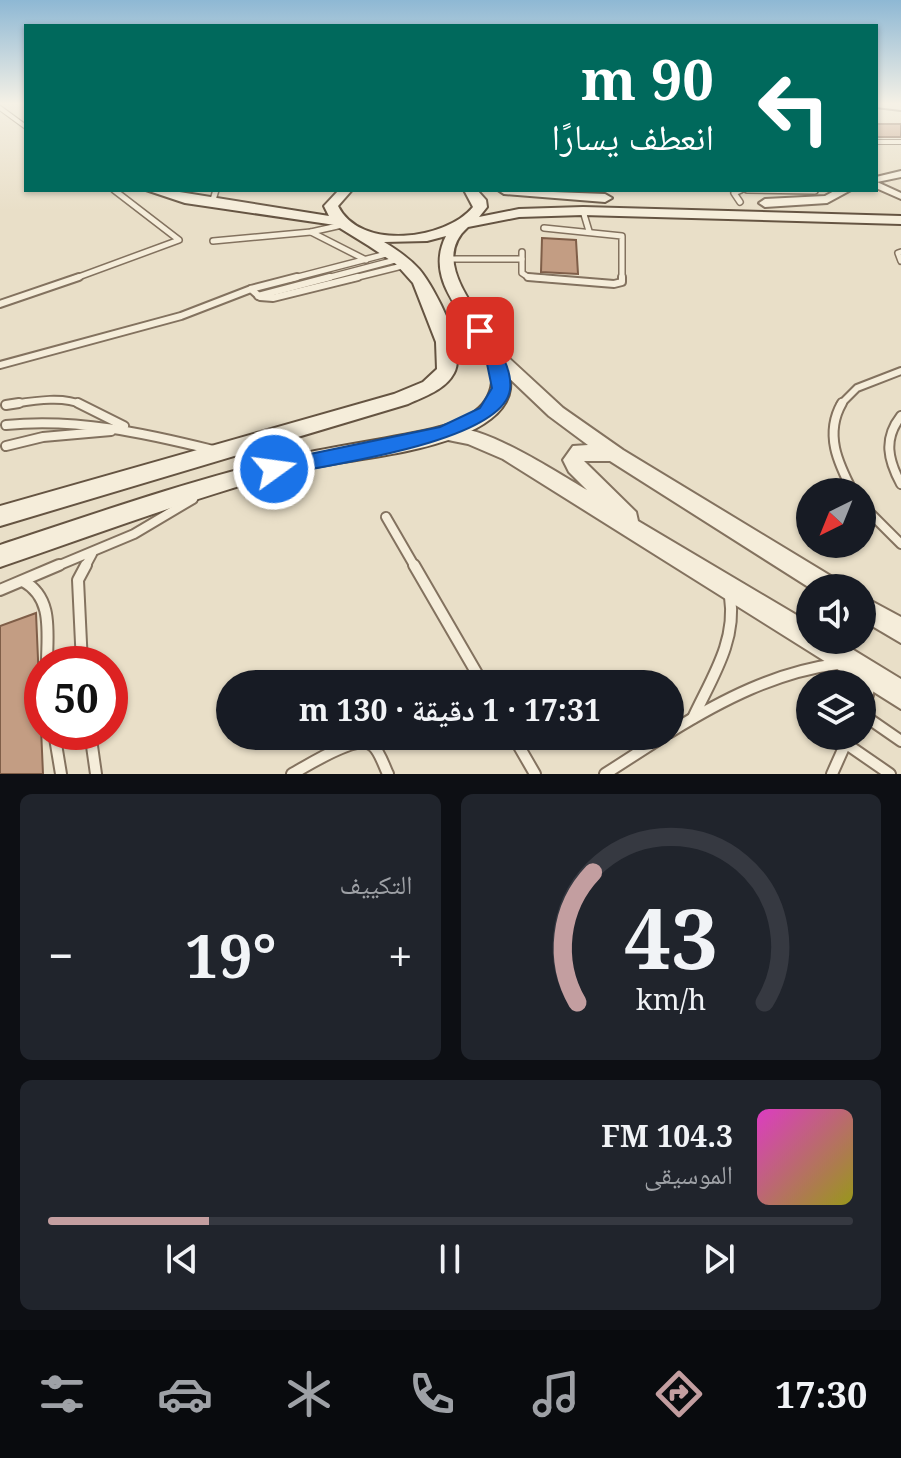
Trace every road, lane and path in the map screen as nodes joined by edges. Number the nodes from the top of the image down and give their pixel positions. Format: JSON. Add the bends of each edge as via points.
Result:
{"nodes":[{"id":1,"x":878,"y":142,"type":"edge"},
{"id":2,"x":900,"y":143,"type":"edge"},
{"id":3,"x":878,"y":170,"type":"edge"},
{"id":4,"x":901,"y":172,"type":"edge"},
{"id":5,"x":878,"y":181,"type":"edge"},
{"id":6,"x":878,"y":183,"type":"edge"},
{"id":7,"x":117,"y":192,"type":"edge"},
{"id":8,"x":344,"y":192,"type":"edge"},
{"id":9,"x":472,"y":192,"type":"edge"},
{"id":10,"x":777,"y":192,"type":"edge"},
{"id":11,"x":841,"y":192,"type":"edge"},
{"id":12,"x":557,"y":193,"type":"edge"},
{"id":13,"x":739,"y":193,"type":"edge"},
{"id":14,"x":187,"y":194,"type":"edge"},
{"id":15,"x":595,"y":194,"type":"edge"},
{"id":16,"x":214,"y":196,"type":"edge"},
{"id":17,"x":901,"y":196,"type":"edge"},
{"id":18,"x":765,"y":203,"type":"junction"},
{"id":19,"x":901,"y":207,"type":"edge"},
{"id":20,"x":583,"y":211,"type":"junction"},
{"id":21,"x":901,"y":220,"type":"edge"},
{"id":22,"x":345,"y":226,"type":"junction"},
{"id":23,"x":463,"y":226,"type":"junction"},
{"id":24,"x":544,"y":228,"type":"dead end"},
{"id":25,"x":589,"y":231,"type":"junction"},
{"id":26,"x":311,"y":232,"type":"junction"},
{"id":27,"x":213,"y":241,"type":"dead end"},
{"id":28,"x":901,"y":252,"type":"edge"},
{"id":29,"x":400,"y":259,"type":"junction"},
{"id":30,"x":445,"y":259,"type":"junction"},
{"id":31,"x":366,"y":260,"type":"junction"},
{"id":32,"x":901,"y":261,"type":"edge"},
{"id":33,"x":251,"y":289,"type":"junction"},
{"id":34,"x":0,"y":304,"type":"edge"},
{"id":35,"x":494,"y":354,"type":"junction"},
{"id":36,"x":0,"y":365,"type":"edge"},
{"id":37,"x":901,"y":371,"type":"edge"},
{"id":38,"x":6,"y":405,"type":"dead end"},
{"id":39,"x":901,"y":416,"type":"edge"},
{"id":40,"x":6,"y":425,"type":"dead end"},
{"id":41,"x":129,"y":429,"type":"junction"},
{"id":42,"x":445,"y":433,"type":"junction"},
{"id":43,"x":6,"y":446,"type":"dead end"},
{"id":44,"x":222,"y":452,"type":"junction"},
{"id":45,"x":616,"y":455,"type":"junction"},
{"id":46,"x":847,"y":478,"type":"edge"},
{"id":47,"x":901,"y":484,"type":"edge"},
{"id":48,"x":212,"y":485,"type":"junction"},
{"id":49,"x":0,"y":516,"type":"edge"},
{"id":50,"x":386,"y":517,"type":"dead end"},
{"id":51,"x":876,"y":519,"type":"edge"},
{"id":52,"x":638,"y":530,"type":"junction"},
{"id":53,"x":901,"y":544,"type":"edge"},
{"id":54,"x":94,"y":552,"type":"junction"},
{"id":55,"x":0,"y":556,"type":"edge"},
{"id":56,"x":807,"y":574,"type":"edge"},
{"id":57,"x":23,"y":581,"type":"junction"},
{"id":58,"x":726,"y":585,"type":"junction"},
{"id":59,"x":0,"y":590,"type":"edge"},
{"id":60,"x":876,"y":616,"type":"edge"},
{"id":61,"x":796,"y":629,"type":"edge"},
{"id":62,"x":901,"y":631,"type":"edge"},
{"id":63,"x":46,"y":646,"type":"edge"},
{"id":64,"x":81,"y":646,"type":"edge"},
{"id":65,"x":836,"y":654,"type":"edge"},
{"id":66,"x":859,"y":668,"type":"junction"},
{"id":67,"x":475,"y":670,"type":"edge"},
{"id":68,"x":901,"y":695,"type":"edge"},
{"id":69,"x":693,"y":718,"type":"junction"},
{"id":70,"x":684,"y":723,"type":"edge"},
{"id":71,"x":876,"y":724,"type":"edge"},
{"id":72,"x":901,"y":741,"type":"edge"},
{"id":73,"x":57,"y":750,"type":"edge"},
{"id":74,"x":93,"y":750,"type":"edge"},
{"id":75,"x":521,"y":750,"type":"edge"},
{"id":76,"x":642,"y":750,"type":"edge"},
{"id":77,"x":842,"y":750,"type":"edge"},
{"id":78,"x":861,"y":750,"type":"edge"},
{"id":79,"x":61,"y":774,"type":"edge"},
{"id":80,"x":96,"y":774,"type":"edge"},
{"id":81,"x":292,"y":774,"type":"edge"},
{"id":82,"x":388,"y":774,"type":"edge"},
{"id":83,"x":535,"y":774,"type":"edge"},
{"id":84,"x":605,"y":774,"type":"edge"},
{"id":85,"x":832,"y":774,"type":"edge"},
{"id":86,"x":890,"y":774,"type":"edge"}],
"edges":[{"from":1,"to":2,"type":"lane"},
{"from":3,"to":4,"type":"street"},
{"from":4,"to":5,"type":"street"},
{"from":6,"to":17,"type":"street"},
{"from":7,"to":34,"type":"lane","via":[[179,240]]},
{"from":8,"to":22,"type":"main road","via":[[331,206]]},
{"from":9,"to":23,"type":"main road","via":[[480,207]]},
{"from":10,"to":13,"type":"lane"},
{"from":11,"to":18,"type":"street","via":[[827,199]]},
{"from":12,"to":15,"type":"main road"},
{"from":13,"to":15,"type":"main road"},
{"from":13,"to":18,"type":"main road"},
{"from":14,"to":16,"type":"main road"},
{"from":16,"to":22,"type":"main road"},
{"from":18,"to":19,"type":"main road"},
{"from":20,"to":21,"type":"main road"},
{"from":20,"to":23,"type":"main road","via":[[519,213]]},
{"from":20,"to":25,"type":"lane"},
{"from":22,"to":23,"type":"main road","via":[[396,239],[429,237]]},
{"from":22,"to":26,"type":"lane"},
{"from":22,"to":29,"type":"main road"},
{"from":23,"to":30,"type":"main road","via":[[448,241]]},
{"from":24,"to":25,"type":"lane"},
{"from":25,"to":30,"type":"lane","via":[[623,237],[622,282],[531,278],[522,273],[522,255]]},
{"from":26,"to":27,"type":"lane"},
{"from":26,"to":31,"type":"lane"},
{"from":28,"to":32,"type":"lane"},
{"from":29,"to":31,"type":"lane"},
{"from":29,"to":33,"type":"lane","via":[[273,298]]},
{"from":29,"to":44,"type":"main road","via":[[427,287],[448,352],[439,380],[401,399]]},
{"from":30,"to":35,"type":"main road","via":[[453,287]]},
{"from":31,"to":33,"type":"lane"},
{"from":33,"to":36,"type":"lane","via":[[181,316]]},
{"from":35,"to":42,"type":"main road","via":[[501,388],[497,401],[486,413]]},
{"from":35,"to":45,"type":"street","via":[[556,412]]},
{"from":37,"to":46,"type":"lane","via":[[858,386],[834,413],[831,437]]},
{"from":38,"to":41,"type":"lane","via":[[76,402]]},
{"from":39,"to":47,"type":"lane","via":[[888,444]]},
{"from":40,"to":41,"type":"lane","via":[[38,420]]},
{"from":41,"to":43,"type":"lane"},
{"from":41,"to":44,"type":"lane"},
{"from":42,"to":48,"type":"main road"},
{"from":42,"to":52,"type":"street","via":[[510,454]]},
{"from":44,"to":49,"type":"main road"},
{"from":45,"to":52,"type":"street","via":[[585,451],[573,460]]},
{"from":45,"to":56,"type":"street"},
{"from":48,"to":54,"type":"lane","via":[[157,521]]},
{"from":48,"to":55,"type":"main road"},
{"from":50,"to":67,"type":"lane"},
{"from":51,"to":53,"type":"lane"},
{"from":52,"to":58,"type":"street"},
{"from":54,"to":57,"type":"lane"},
{"from":54,"to":64,"type":"lane","via":[[78,580]]},
{"from":57,"to":59,"type":"lane"},
{"from":57,"to":63,"type":"lane","via":[[38,589],[45,605]]},
{"from":58,"to":61,"type":"street"},
{"from":58,"to":69,"type":"lane","via":[[733,629]]},
{"from":60,"to":62,"type":"street"},
{"from":65,"to":66,"type":"street"},
{"from":66,"to":68,"type":"street"},
{"from":66,"to":69,"type":"lane","via":[[793,671]]},
{"from":69,"to":70,"type":"lane"},
{"from":71,"to":72,"type":"lane"},
{"from":73,"to":79,"type":"lane"},
{"from":74,"to":80,"type":"lane"},
{"from":75,"to":83,"type":"lane"},
{"from":76,"to":84,"type":"lane"},
{"from":77,"to":85,"type":"lane"},
{"from":78,"to":86,"type":"lane"},
{"from":81,"to":82,"type":"lane","via":[[357,742],[374,746]]}]}
